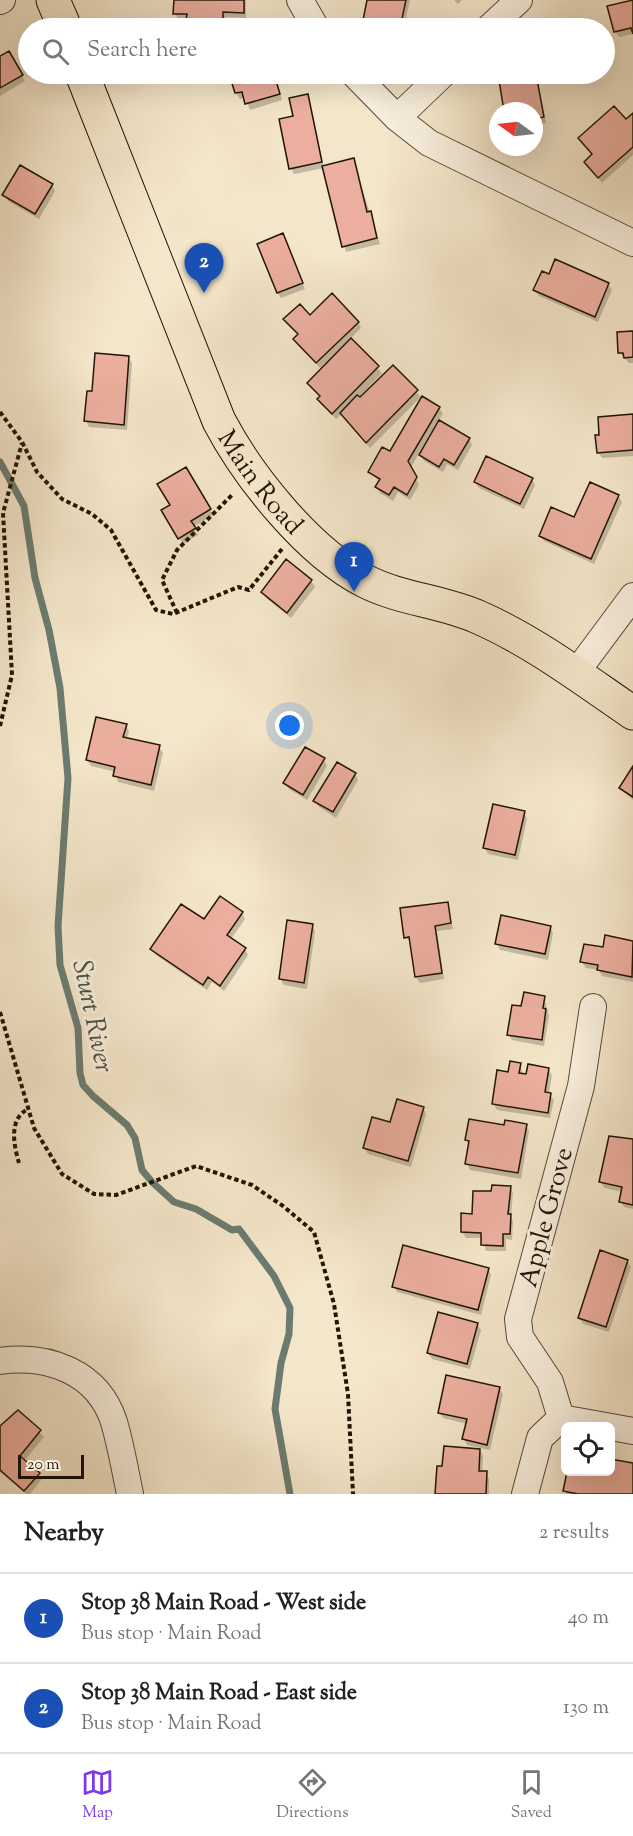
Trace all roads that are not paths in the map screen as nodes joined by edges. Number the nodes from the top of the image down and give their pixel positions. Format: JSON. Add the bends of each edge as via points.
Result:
{"nodes":[{"id":1,"x":53,"y":0,"type":"edge"},
{"id":2,"x":300,"y":0,"type":"edge"},
{"id":3,"x":519,"y":0,"type":"edge"},
{"id":4,"x":61,"y":18,"type":"edge"},
{"id":5,"x":310,"y":18,"type":"edge"},
{"id":6,"x":500,"y":18,"type":"edge"},
{"id":7,"x":86,"y":84,"type":"edge"},
{"id":8,"x":364,"y":84,"type":"edge"},
{"id":9,"x":433,"y":84,"type":"edge"},
{"id":10,"x":397,"y":118,"type":"junction"},
{"id":11,"x":633,"y":243,"type":"edge"},
{"id":12,"x":633,"y":596,"type":"edge"},
{"id":13,"x":575,"y":674,"type":"junction"},
{"id":14,"x":633,"y":713,"type":"edge"},
{"id":15,"x":593,"y":1007,"type":"dead end"},
{"id":16,"x":0,"y":1361,"type":"edge"},
{"id":17,"x":561,"y":1418,"type":"junction"},
{"id":18,"x":633,"y":1431,"type":"edge"},
{"id":19,"x":130,"y":1494,"type":"edge"},
{"id":20,"x":525,"y":1494,"type":"edge"}],
"edges":[{"from":1,"to":4,"type":"main road"},
{"from":2,"to":5,"type":"street"},
{"from":3,"to":6,"type":"street"},
{"from":7,"to":13,"type":"main road","name":"Main Road","via":[[219,421],[252,475],[334,561],[398,594],[477,617],[511,633]]},
{"from":8,"to":10,"type":"street"},
{"from":9,"to":10,"type":"street"},
{"from":10,"to":11,"type":"street","via":[[429,143]]},
{"from":12,"to":13,"type":"street"},
{"from":13,"to":14,"type":"main road","name":"Main Road"},
{"from":15,"to":17,"type":"street","name":"Apple Grove","via":[[581,1086],[518,1319],[520,1337],[550,1382]]},
{"from":16,"to":19,"type":"street","via":[[20,1358],[52,1362],[73,1371],[98,1392],[113,1420]]},
{"from":17,"to":18,"type":"street"},
{"from":17,"to":20,"type":"street","via":[[540,1438]]}]}
